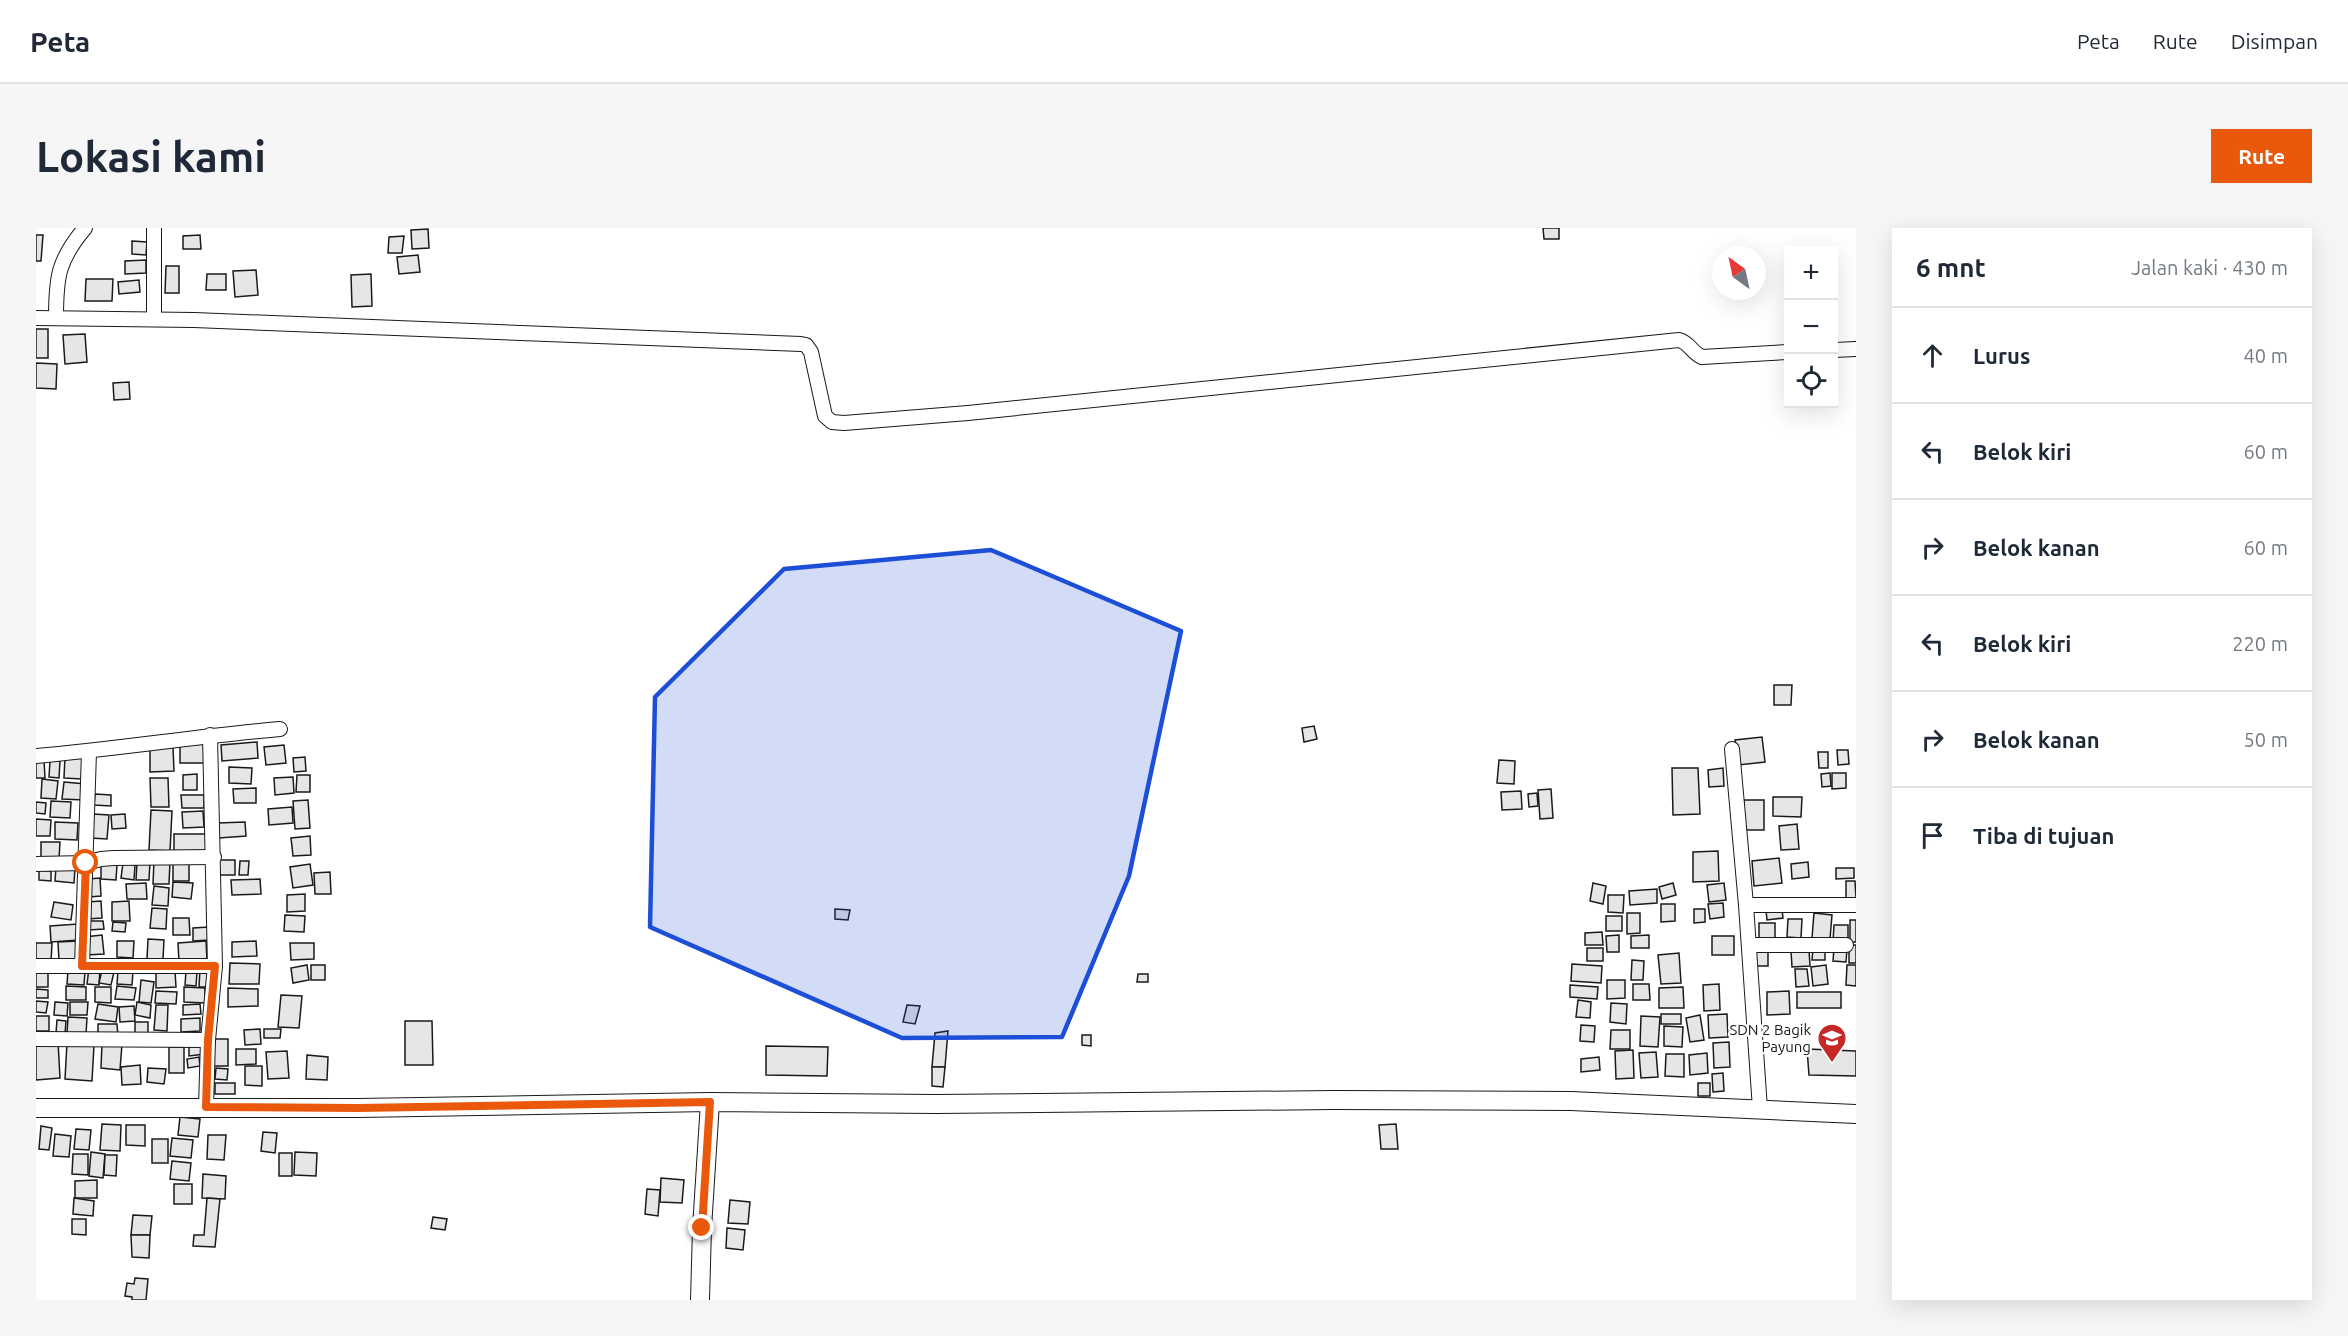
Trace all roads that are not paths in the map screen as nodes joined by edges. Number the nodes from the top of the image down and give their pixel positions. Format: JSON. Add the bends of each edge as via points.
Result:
{"nodes":[{"id":1,"x":85,"y":228,"type":"edge"},
{"id":2,"x":154,"y":228,"type":"edge"},
{"id":3,"x":36,"y":318,"type":"edge"},
{"id":4,"x":56,"y":318,"type":"junction"},
{"id":5,"x":154,"y":319,"type":"junction"},
{"id":6,"x":1856,"y":349,"type":"edge"},
{"id":7,"x":1838,"y":350,"type":"edge"},
{"id":8,"x":1784,"y":352,"type":"edge"},
{"id":9,"x":280,"y":729,"type":"dead end"},
{"id":10,"x":210,"y":735,"type":"junction"},
{"id":11,"x":1732,"y":749,"type":"dead end"},
{"id":12,"x":89,"y":752,"type":"junction"},
{"id":13,"x":36,"y":756,"type":"edge"},
{"id":14,"x":214,"y":857,"type":"junction"},
{"id":15,"x":86,"y":863,"type":"junction"},
{"id":16,"x":36,"y":864,"type":"edge"},
{"id":17,"x":1746,"y":905,"type":"junction"},
{"id":18,"x":1856,"y":905,"type":"edge"},
{"id":19,"x":1749,"y":945,"type":"junction"},
{"id":20,"x":1846,"y":945,"type":"dead end"},
{"id":21,"x":36,"y":966,"type":"edge"},
{"id":22,"x":82,"y":966,"type":"junction"},
{"id":23,"x":215,"y":966,"type":"junction"},
{"id":24,"x":36,"y":1039,"type":"edge"},
{"id":25,"x":208,"y":1040,"type":"junction"},
{"id":26,"x":710,"y":1102,"type":"junction"},
{"id":27,"x":206,"y":1107,"type":"junction"},
{"id":28,"x":36,"y":1108,"type":"edge"},
{"id":29,"x":1760,"y":1109,"type":"junction"},
{"id":30,"x":1856,"y":1114,"type":"edge"},
{"id":31,"x":700,"y":1300,"type":"edge"}],
"edges":[{"from":1,"to":4,"type":"street","via":[[62,261]]},
{"from":2,"to":5,"type":"street"},
{"from":3,"to":4,"type":"street"},
{"from":4,"to":5,"type":"street"},
{"from":5,"to":8,"type":"street","via":[[801,344],[812,352],[825,416],[832,422],[844,423],[1679,340],[1702,357]]},
{"from":6,"to":7,"type":"street"},
{"from":9,"to":10,"type":"street"},
{"from":10,"to":12,"type":"street"},
{"from":10,"to":14,"type":"street"},
{"from":11,"to":17,"type":"street"},
{"from":12,"to":13,"type":"street"},
{"from":12,"to":15,"type":"street"},
{"from":14,"to":15,"type":"street","via":[[101,859]]},
{"from":14,"to":23,"type":"street"},
{"from":15,"to":16,"type":"street"},
{"from":15,"to":22,"type":"street"},
{"from":17,"to":18,"type":"street"},
{"from":17,"to":19,"type":"street"},
{"from":19,"to":20,"type":"street"},
{"from":19,"to":29,"type":"street"},
{"from":21,"to":22,"type":"street"},
{"from":22,"to":23,"type":"street"},
{"from":23,"to":25,"type":"street"},
{"from":24,"to":25,"type":"street"},
{"from":25,"to":27,"type":"street"},
{"from":26,"to":27,"type":"street"},
{"from":26,"to":29,"type":"street","via":[[1559,1101]]},
{"from":26,"to":31,"type":"street"},
{"from":27,"to":28,"type":"street"},
{"from":29,"to":30,"type":"street"}]}
